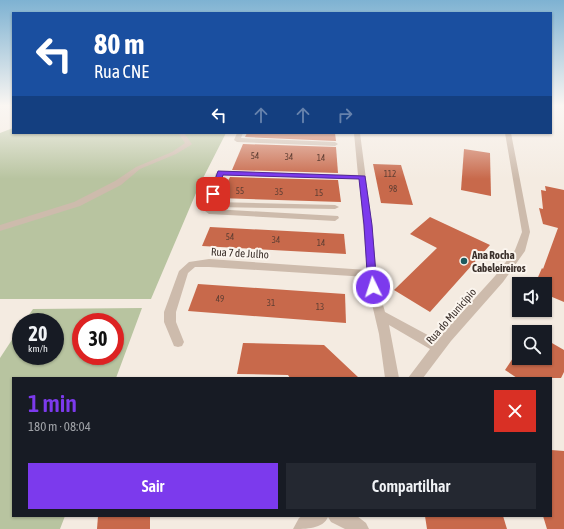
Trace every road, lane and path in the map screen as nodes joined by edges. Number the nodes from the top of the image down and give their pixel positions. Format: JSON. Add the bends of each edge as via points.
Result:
{"nodes":[{"id":1,"x":182,"y":134,"type":"edge"},
{"id":2,"x":240,"y":134,"type":"edge"},
{"id":3,"x":357,"y":134,"type":"edge"},
{"id":4,"x":508,"y":134,"type":"edge"},
{"id":5,"x":335,"y":147,"type":"dead end"},
{"id":6,"x":362,"y":177,"type":"junction"},
{"id":7,"x":210,"y":204,"type":"junction"},
{"id":8,"x":335,"y":208,"type":"dead end"},
{"id":9,"x":335,"y":218,"type":"dead end"},
{"id":10,"x":0,"y":228,"type":"edge"},
{"id":11,"x":372,"y":274,"type":"junction"},
{"id":12,"x":380,"y":315,"type":"junction"},
{"id":13,"x":178,"y":342,"type":"dead end"},
{"id":14,"x":439,"y":347,"type":"junction"},
{"id":15,"x":392,"y":377,"type":"edge"},
{"id":16,"x":416,"y":377,"type":"edge"},
{"id":17,"x":318,"y":517,"type":"edge"},
{"id":18,"x":340,"y":517,"type":"edge"},
{"id":19,"x":302,"y":529,"type":"edge"},
{"id":20,"x":360,"y":529,"type":"edge"}],
"edges":[{"from":1,"to":10,"type":"street","via":[[189,144],[138,168],[118,183],[77,204]]},
{"from":2,"to":5,"type":"street","via":[[235,145]]},
{"from":3,"to":6,"type":"street"},
{"from":4,"to":14,"type":"street","name":"Rua do Município","via":[[526,232],[520,251],[499,279]]},
{"from":6,"to":7,"type":"street","via":[[220,173]]},
{"from":6,"to":11,"type":"street"},
{"from":7,"to":8,"type":"street"},
{"from":7,"to":9,"type":"street","via":[[209,211]]},
{"from":11,"to":12,"type":"street"},
{"from":11,"to":13,"type":"street","name":"Rua 7 de Julho","via":[[193,264],[184,271],[170,312],[170,322]]},
{"from":12,"to":14,"type":"street"},
{"from":12,"to":15,"type":"street"},
{"from":14,"to":16,"type":"street","name":"Rua do Município"},
{"from":17,"to":19,"type":"street","via":[[305,524]]},
{"from":18,"to":20,"type":"street"}]}
